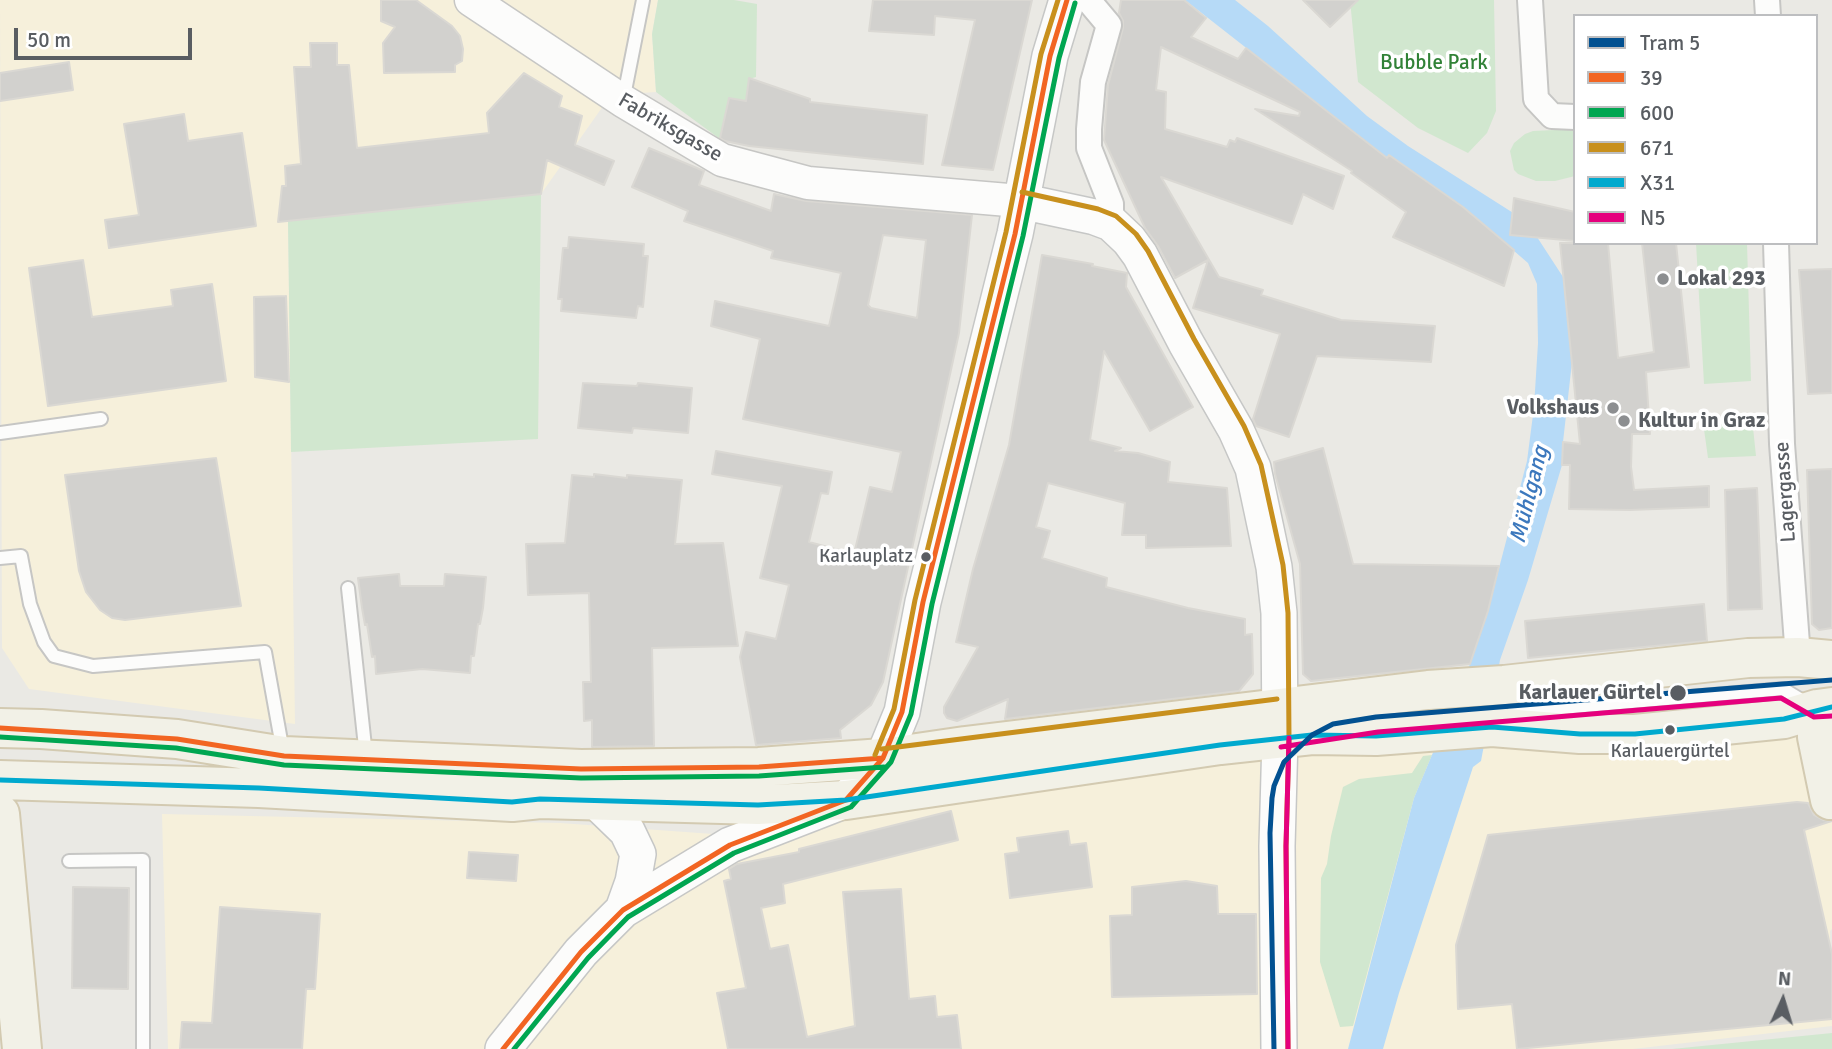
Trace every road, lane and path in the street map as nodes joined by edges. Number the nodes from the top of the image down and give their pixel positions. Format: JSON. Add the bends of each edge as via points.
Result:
{"nodes":[{"id":1,"x":471,"y":0,"type":"edge"},
{"id":2,"x":643,"y":0,"type":"edge"},
{"id":3,"x":1067,"y":0,"type":"edge"},
{"id":4,"x":1088,"y":0,"type":"edge"},
{"id":5,"x":1530,"y":0,"type":"edge"},
{"id":6,"x":623,"y":101,"type":"junction"},
{"id":7,"x":1573,"y":117,"type":"edge"},
{"id":8,"x":1020,"y":201,"type":"junction"},
{"id":9,"x":1111,"y":223,"type":"junction"},
{"id":10,"x":1776,"y":245,"type":"edge"},
{"id":11,"x":101,"y":419,"type":"dead end"},
{"id":12,"x":0,"y":433,"type":"edge"},
{"id":13,"x":0,"y":558,"type":"edge"},
{"id":14,"x":348,"y":588,"type":"dead end"},
{"id":15,"x":1799,"y":672,"type":"edge"},
{"id":16,"x":1498,"y":708,"type":"junction"},
{"id":17,"x":1825,"y":708,"type":"edge"},
{"id":18,"x":1290,"y":727,"type":"junction"},
{"id":19,"x":0,"y":728,"type":"edge"},
{"id":20,"x":284,"y":755,"type":"junction"},
{"id":21,"x":883,"y":758,"type":"junction"},
{"id":22,"x":366,"y":760,"type":"junction"},
{"id":23,"x":0,"y":780,"type":"edge"},
{"id":24,"x":846,"y":800,"type":"junction"},
{"id":25,"x":1830,"y":800,"type":"dead end"},
{"id":26,"x":597,"y":802,"type":"junction"},
{"id":27,"x":0,"y":814,"type":"edge"},
{"id":28,"x":69,"y":861,"type":"dead end"},
{"id":29,"x":623,"y":910,"type":"junction"},
{"id":30,"x":22,"y":1049,"type":"edge"},
{"id":31,"x":142,"y":1049,"type":"edge"},
{"id":32,"x":503,"y":1049,"type":"edge"},
{"id":33,"x":1279,"y":1049,"type":"edge"}],
"edges":[{"from":1,"to":6,"type":"street","name":"Fabriksgasse"},
{"from":2,"to":6,"type":"lane"},
{"from":3,"to":8,"type":"main road","via":[[1050,56]]},
{"from":4,"to":9,"type":"street","via":[[1109,25],[1093,82],[1089,148],[1111,204]]},
{"from":5,"to":7,"type":"street","via":[[1534,92],[1539,105],[1552,116]]},
{"from":6,"to":8,"type":"street","name":"Fabriksgasse","via":[[722,160],[808,183]]},
{"from":8,"to":9,"type":"main road"},
{"from":8,"to":21,"type":"main road","via":[[926,591],[902,712]]},
{"from":9,"to":18,"type":"main road","via":[[1140,255],[1253,468],[1274,567]]},
{"from":10,"to":15,"type":"street","name":"Lagergasse","via":[[1783,444]]},
{"from":11,"to":12,"type":"lane"},
{"from":13,"to":20,"type":"lane","via":[[22,556],[30,604],[54,656],[93,666],[265,652]]},
{"from":14,"to":22,"type":"lane"},
{"from":15,"to":16,"type":"main road","via":[[1748,658]]},
{"from":15,"to":17,"type":"lane"},
{"from":16,"to":17,"type":"main road","via":[[1580,734],[1635,734],[1784,719]]},
{"from":16,"to":18,"type":"main road","via":[[1441,713],[1376,736]]},
{"from":17,"to":25,"type":"main road","via":[[1817,737]]},
{"from":18,"to":21,"type":"main road","via":[[965,746]]},
{"from":18,"to":24,"type":"main road","via":[[1220,745]]},
{"from":18,"to":33,"type":"main road","via":[[1277,846]]},
{"from":19,"to":20,"type":"main road","via":[[177,739]]},
{"from":20,"to":22,"type":"main road"},
{"from":21,"to":22,"type":"main road","via":[[759,767],[581,769]]},
{"from":21,"to":24,"type":"main road"},
{"from":23,"to":26,"type":"main road"},
{"from":24,"to":26,"type":"main road","via":[[758,805]]},
{"from":24,"to":29,"type":"main road","via":[[730,845]]},
{"from":26,"to":29,"type":"main road","via":[[627,831],[638,854]]},
{"from":27,"to":30,"type":"main road"},
{"from":28,"to":31,"type":"lane","via":[[143,860]]},
{"from":29,"to":32,"type":"main road","via":[[581,953]]}]}
